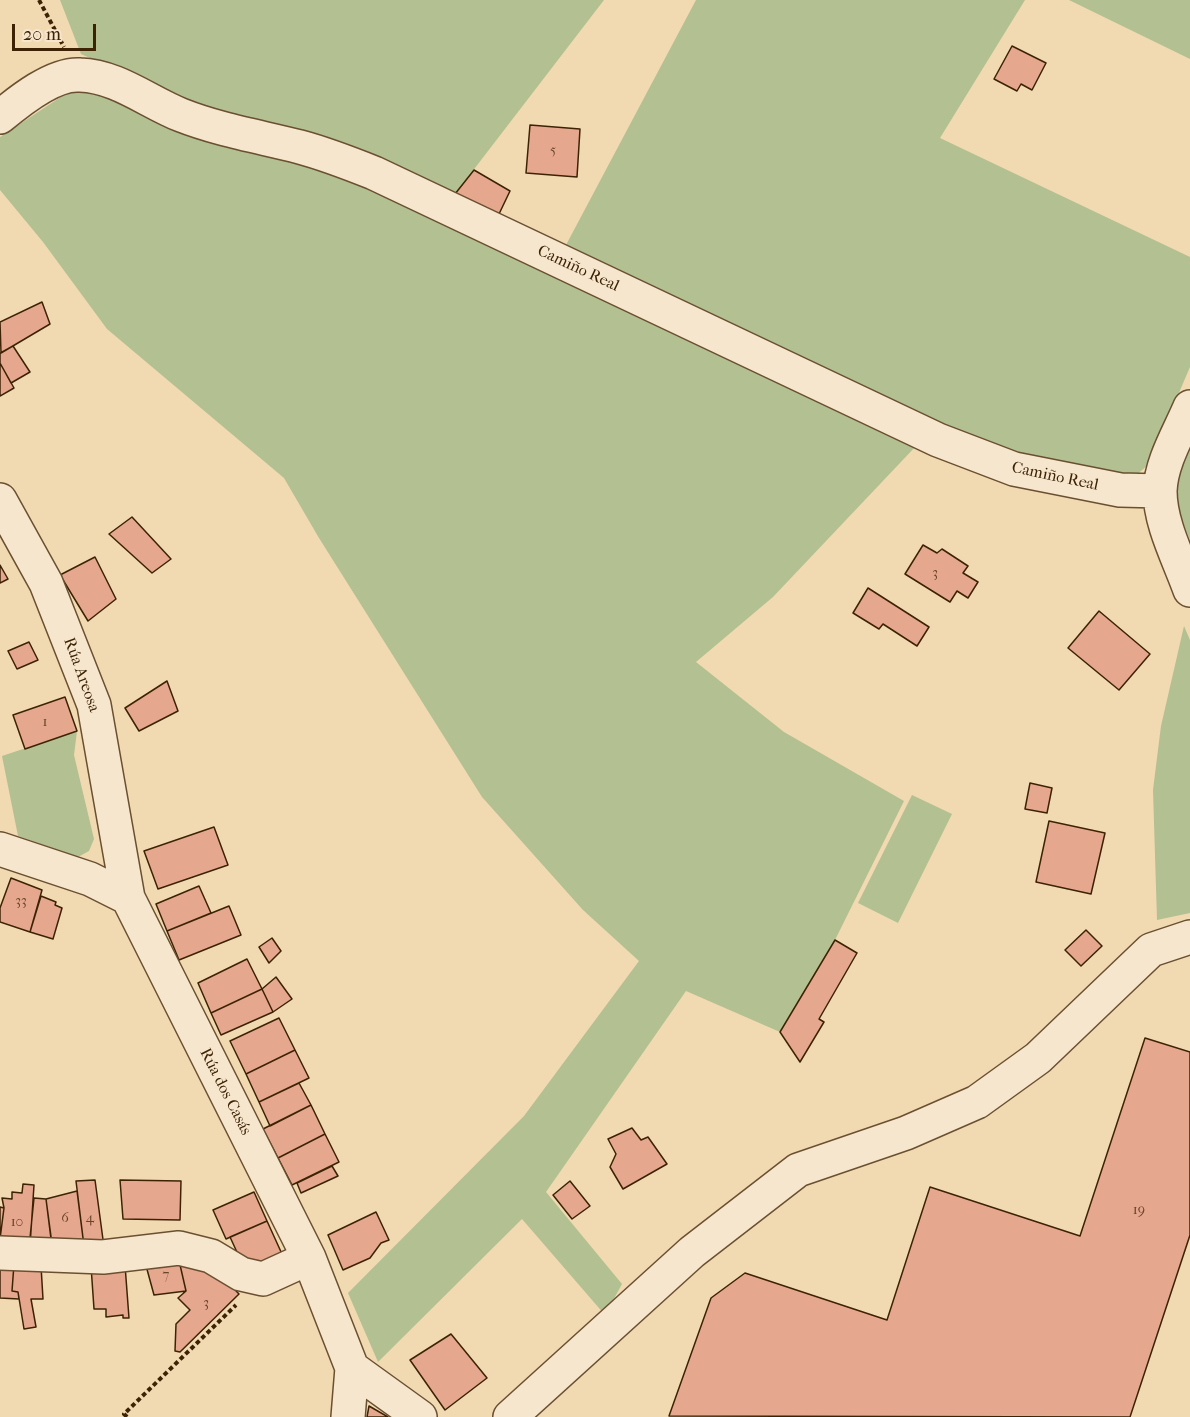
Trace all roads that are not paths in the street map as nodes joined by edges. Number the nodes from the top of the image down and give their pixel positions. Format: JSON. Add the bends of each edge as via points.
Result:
{"nodes":[{"id":1,"x":0,"y":117,"type":"edge"},
{"id":2,"x":1190,"y":407,"type":"edge"},
{"id":3,"x":1160,"y":490,"type":"junction"},
{"id":4,"x":0,"y":500,"type":"edge"},
{"id":5,"x":1190,"y":590,"type":"edge"},
{"id":6,"x":0,"y":849,"type":"edge"},
{"id":7,"x":128,"y":898,"type":"junction"},
{"id":8,"x":1190,"y":937,"type":"edge"},
{"id":9,"x":0,"y":1253,"type":"edge"},
{"id":10,"x":309,"y":1258,"type":"junction"},
{"id":11,"x":352,"y":1368,"type":"junction"},
{"id":12,"x":348,"y":1417,"type":"edge"},
{"id":13,"x":420,"y":1417,"type":"edge"},
{"id":14,"x":510,"y":1417,"type":"edge"}],
"edges":[{"from":1,"to":3,"type":"street","name":"Camiño Real","via":[[27,95],[63,78],[79,74],[114,82],[181,115],[334,157],[374,173],[938,440],[1014,469],[1120,490]]},
{"from":2,"to":3,"type":"street","via":[[1167,458]]},
{"from":3,"to":5,"type":"street","via":[[1165,521]]},
{"from":4,"to":7,"type":"street","name":"Rúa Areosa","via":[[46,583],[94,705]]},
{"from":6,"to":7,"type":"street","via":[[90,879]]},
{"from":7,"to":10,"type":"street","name":"Rúa dos Casás"},
{"from":8,"to":14,"type":"street","via":[[1151,950],[1038,1058],[977,1102],[906,1133],[798,1170],[692,1252]]},
{"from":9,"to":10,"type":"street","via":[[103,1257],[179,1248],[211,1256],[241,1274],[263,1279]]},
{"from":10,"to":11,"type":"street","name":"Rúa dos Casás"},
{"from":11,"to":12,"type":"street","name":"Rúa dos Casás"},
{"from":11,"to":13,"type":"street"}]}
